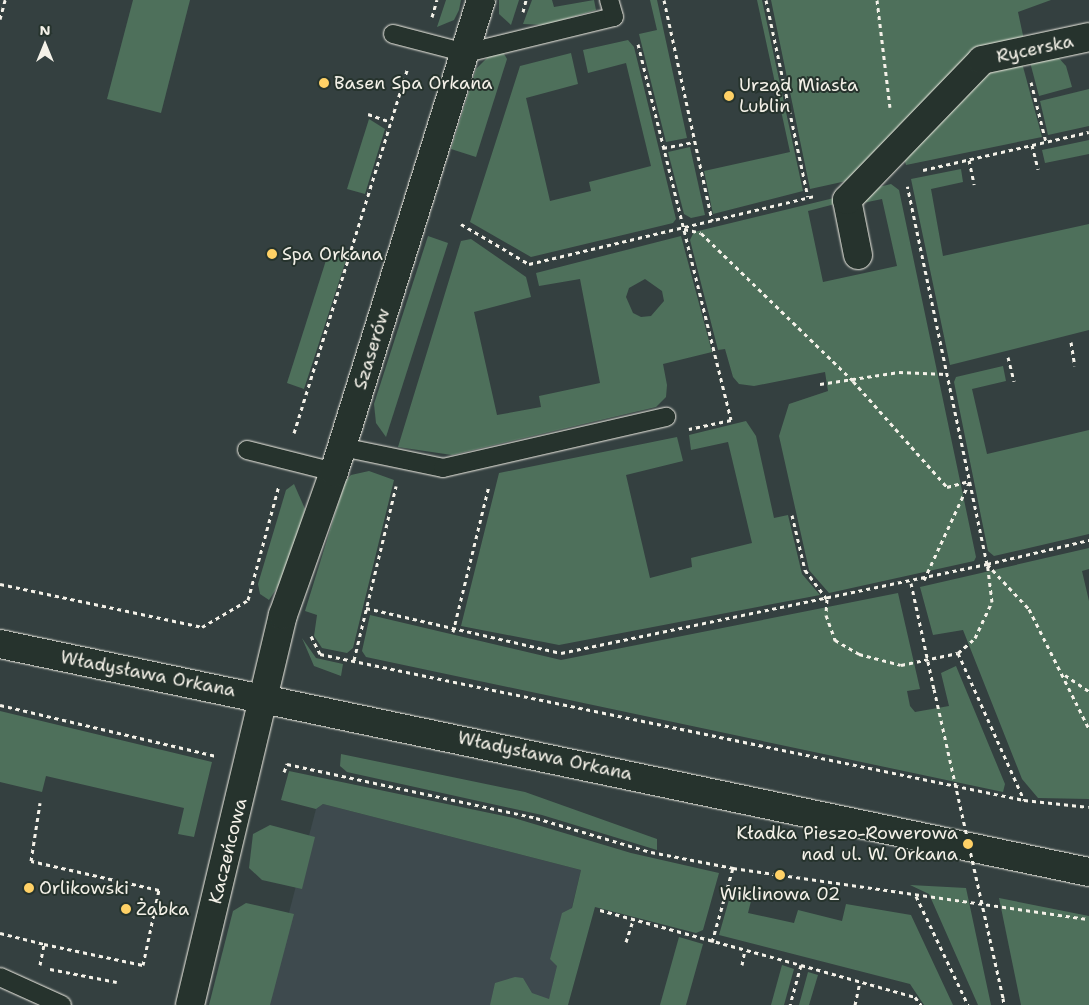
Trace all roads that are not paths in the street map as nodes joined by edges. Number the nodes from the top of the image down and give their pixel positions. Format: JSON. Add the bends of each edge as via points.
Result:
{"nodes":[{"id":1,"x":481,"y":0,"type":"edge"},
{"id":2,"x":610,"y":0,"type":"edge"},
{"id":3,"x":393,"y":34,"type":"dead end"},
{"id":4,"x":1089,"y":37,"type":"edge"},
{"id":5,"x":466,"y":53,"type":"junction"},
{"id":6,"x":858,"y":255,"type":"dead end"},
{"id":7,"x":666,"y":417,"type":"dead end"},
{"id":8,"x":342,"y":446,"type":"junction"},
{"id":9,"x":247,"y":450,"type":"dead end"},
{"id":10,"x":334,"y":472,"type":"junction"},
{"id":11,"x":0,"y":644,"type":"edge"},
{"id":12,"x":264,"y":698,"type":"junction"},
{"id":13,"x":1089,"y":872,"type":"edge"},
{"id":14,"x":0,"y":977,"type":"edge"},
{"id":15,"x":62,"y":1005,"type":"edge"},
{"id":16,"x":190,"y":1005,"type":"edge"}],
"edges":[{"from":1,"to":5,"type":"street","name":"Szaserów"},
{"from":2,"to":5,"type":"lane","via":[[614,17]]},
{"from":3,"to":5,"type":"lane"},
{"from":4,"to":6,"type":"street","name":"Rycerska","via":[[982,60],[848,200]]},
{"from":5,"to":8,"type":"street","name":"Szaserów"},
{"from":7,"to":8,"type":"lane","via":[[443,468]]},
{"from":8,"to":10,"type":"street","name":"Szaserów"},
{"from":9,"to":10,"type":"lane"},
{"from":10,"to":12,"type":"street","name":"Szaserów","via":[[283,615]]},
{"from":11,"to":12,"type":"street","name":"Władysława Orkana"},
{"from":12,"to":13,"type":"street","name":"Władysława Orkana"},
{"from":12,"to":16,"type":"street","name":"Kaczeńcowa"},
{"from":14,"to":15,"type":"lane"}]}
